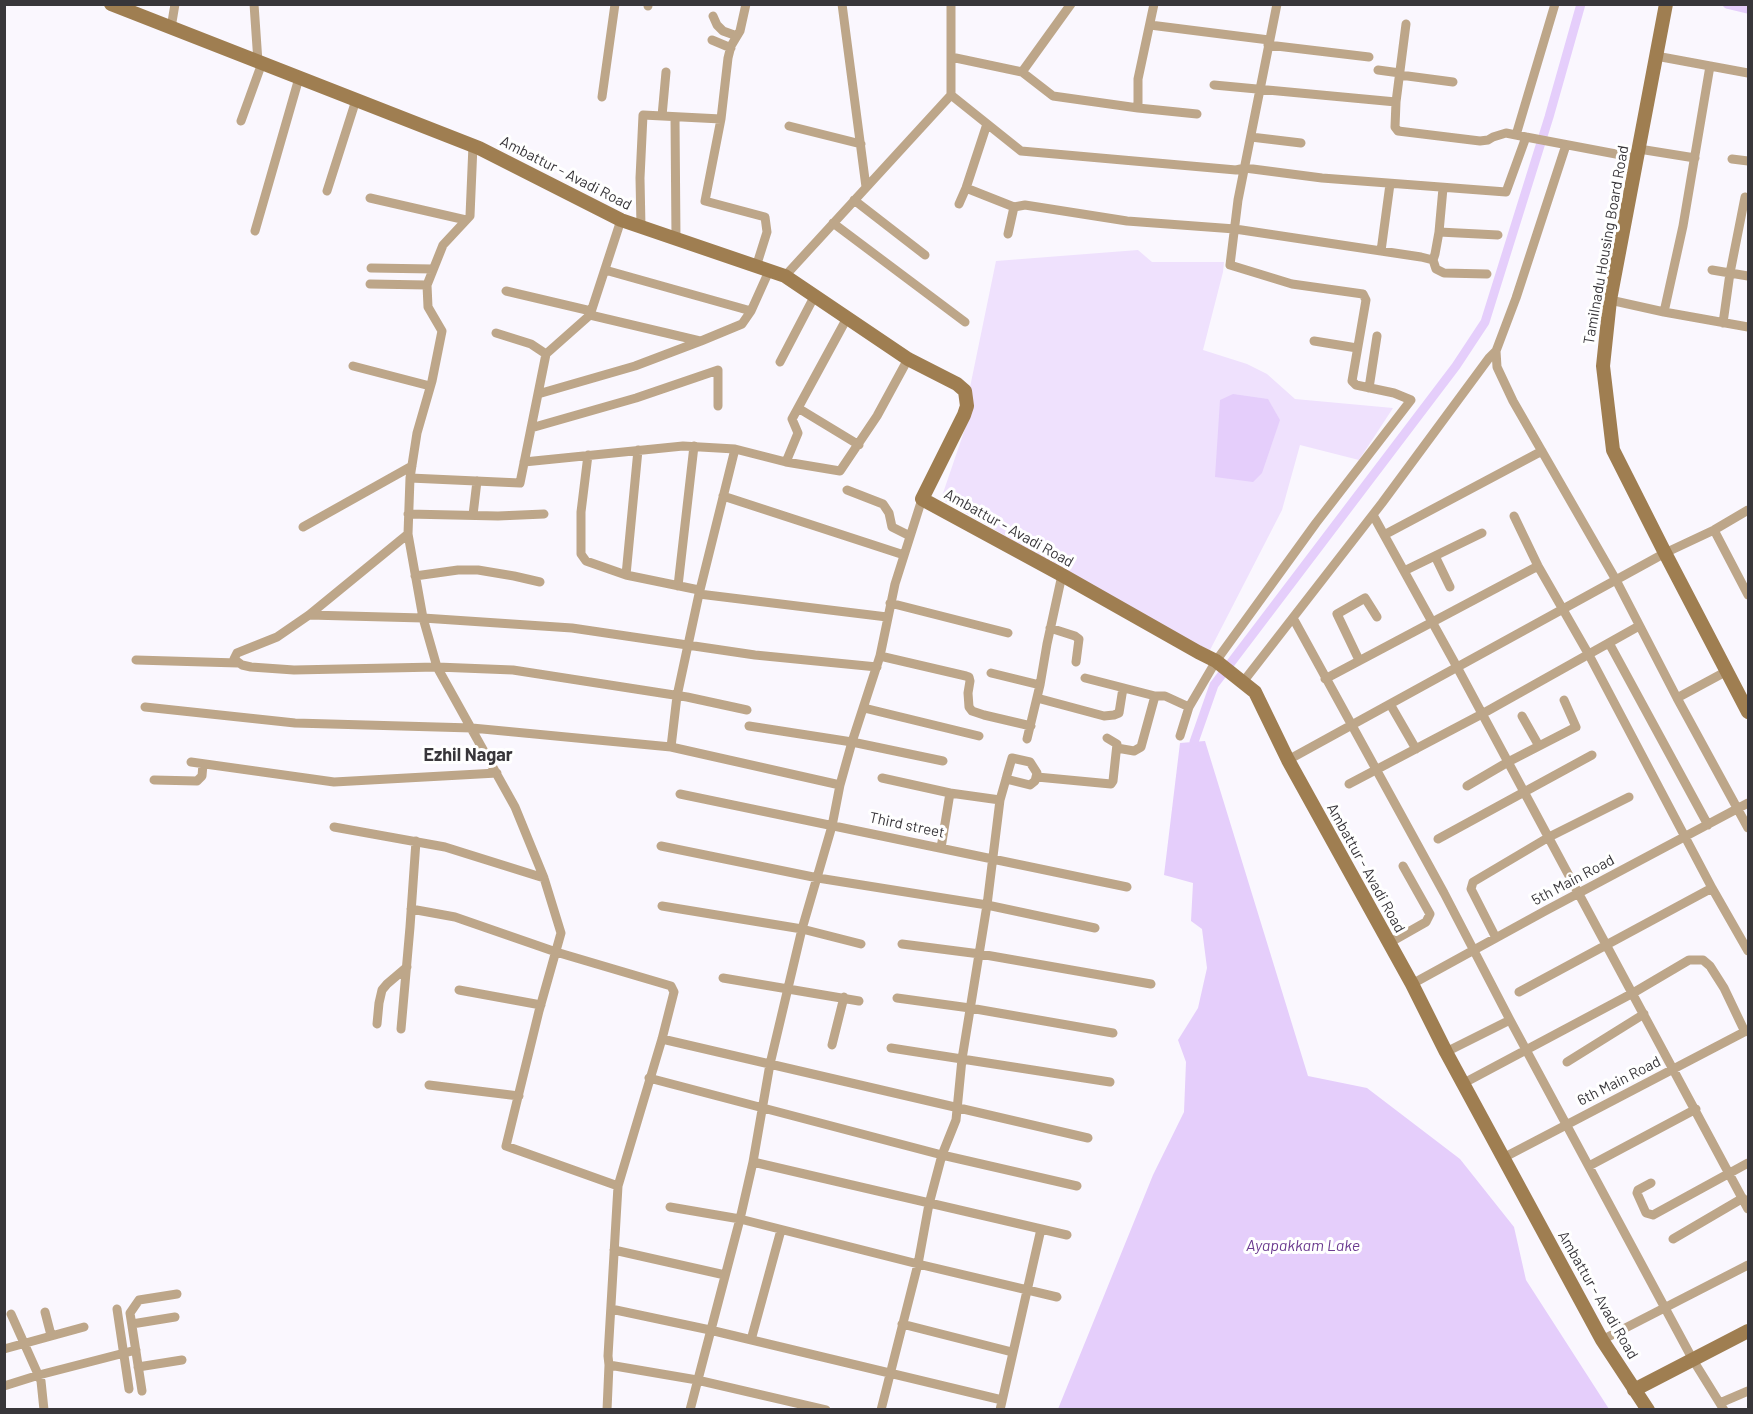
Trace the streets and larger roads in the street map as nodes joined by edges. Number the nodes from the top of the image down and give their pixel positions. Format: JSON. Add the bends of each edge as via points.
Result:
{"nodes":[{"id":1,"x":111,"y":4,"type":"edge"},
{"id":2,"x":175,"y":4,"type":"edge"},
{"id":3,"x":254,"y":4,"type":"edge"},
{"id":4,"x":615,"y":4,"type":"edge"},
{"id":5,"x":746,"y":4,"type":"edge"},
{"id":6,"x":842,"y":4,"type":"edge"},
{"id":7,"x":951,"y":4,"type":"edge"},
{"id":8,"x":1071,"y":4,"type":"edge"},
{"id":9,"x":1154,"y":4,"type":"edge"},
{"id":10,"x":1277,"y":4,"type":"edge"},
{"id":11,"x":1555,"y":4,"type":"edge"},
{"id":12,"x":1666,"y":4,"type":"edge"},
{"id":13,"x":713,"y":16,"type":"dead end"},
{"id":14,"x":1406,"y":24,"type":"dead end"},
{"id":15,"x":1150,"y":25,"type":"junction"},
{"id":16,"x":171,"y":28,"type":"junction"},
{"id":17,"x":737,"y":36,"type":"junction"},
{"id":18,"x":712,"y":40,"type":"dead end"},
{"id":19,"x":1268,"y":43,"type":"junction"},
{"id":20,"x":730,"y":48,"type":"junction"},
{"id":21,"x":1656,"y":56,"type":"junction"},
{"id":22,"x":951,"y":57,"type":"junction"},
{"id":23,"x":1369,"y":57,"type":"dead end"},
{"id":24,"x":260,"y":62,"type":"junction"},
{"id":25,"x":1710,"y":66,"type":"junction"},
{"id":26,"x":1378,"y":70,"type":"dead end"},
{"id":27,"x":666,"y":72,"type":"dead end"},
{"id":28,"x":1022,"y":72,"type":"junction"},
{"id":29,"x":1749,"y":73,"type":"edge"},
{"id":30,"x":1400,"y":74,"type":"junction"},
{"id":31,"x":299,"y":78,"type":"junction"},
{"id":32,"x":1453,"y":82,"type":"dead end"},
{"id":33,"x":1214,"y":85,"type":"dead end"},
{"id":34,"x":1261,"y":89,"type":"junction"},
{"id":35,"x":951,"y":95,"type":"junction"},
{"id":36,"x":602,"y":97,"type":"dead end"},
{"id":37,"x":356,"y":100,"type":"junction"},
{"id":38,"x":1396,"y":102,"type":"junction"},
{"id":39,"x":1138,"y":108,"type":"junction"},
{"id":40,"x":1197,"y":114,"type":"dead end"},
{"id":41,"x":662,"y":116,"type":"junction"},
{"id":42,"x":675,"y":117,"type":"junction"},
{"id":43,"x":721,"y":119,"type":"junction"},
{"id":44,"x":241,"y":121,"type":"dead end"},
{"id":45,"x":987,"y":124,"type":"junction"},
{"id":46,"x":789,"y":126,"type":"dead end"},
{"id":47,"x":1251,"y":137,"type":"junction"},
{"id":48,"x":1525,"y":137,"type":"junction"},
{"id":49,"x":1301,"y":143,"type":"dead end"},
{"id":50,"x":861,"y":144,"type":"junction"},
{"id":51,"x":473,"y":145,"type":"junction"},
{"id":52,"x":1566,"y":145,"type":"junction"},
{"id":53,"x":1638,"y":154,"type":"junction"},
{"id":54,"x":1695,"y":158,"type":"junction"},
{"id":55,"x":1732,"y":159,"type":"dead end"},
{"id":56,"x":1749,"y":161,"type":"edge"},
{"id":57,"x":1245,"y":168,"type":"junction"},
{"id":58,"x":1390,"y":184,"type":"junction"},
{"id":59,"x":867,"y":187,"type":"junction"},
{"id":60,"x":966,"y":188,"type":"junction"},
{"id":61,"x":1443,"y":188,"type":"junction"},
{"id":62,"x":327,"y":191,"type":"dead end"},
{"id":63,"x":1745,"y":197,"type":"dead end"},
{"id":64,"x":370,"y":198,"type":"dead end"},
{"id":65,"x":854,"y":200,"type":"junction"},
{"id":66,"x":959,"y":204,"type":"dead end"},
{"id":67,"x":1014,"y":207,"type":"junction"},
{"id":68,"x":466,"y":220,"type":"junction"},
{"id":69,"x":621,"y":220,"type":"junction"},
{"id":70,"x":833,"y":224,"type":"junction"},
{"id":71,"x":641,"y":227,"type":"junction"},
{"id":72,"x":1235,"y":229,"type":"junction"},
{"id":73,"x":255,"y":231,"type":"dead end"},
{"id":74,"x":1439,"y":232,"type":"junction"},
{"id":75,"x":1008,"y":234,"type":"dead end"},
{"id":76,"x":1498,"y":235,"type":"dead end"},
{"id":77,"x":676,"y":239,"type":"junction"},
{"id":78,"x":1381,"y":251,"type":"junction"},
{"id":79,"x":926,"y":255,"type":"dead end"},
{"id":80,"x":1433,"y":260,"type":"junction"},
{"id":81,"x":370,"y":268,"type":"dead end"},
{"id":82,"x":433,"y":268,"type":"junction"},
{"id":83,"x":762,"y":269,"type":"junction"},
{"id":84,"x":604,"y":270,"type":"junction"},
{"id":85,"x":1712,"y":270,"type":"dead end"},
{"id":86,"x":1730,"y":273,"type":"junction"},
{"id":87,"x":1487,"y":274,"type":"dead end"},
{"id":88,"x":785,"y":276,"type":"junction"},
{"id":89,"x":1749,"y":276,"type":"edge"},
{"id":90,"x":370,"y":284,"type":"dead end"},
{"id":91,"x":427,"y":285,"type":"junction"},
{"id":92,"x":506,"y":291,"type":"dead end"},
{"id":93,"x":814,"y":297,"type":"junction"},
{"id":94,"x":1610,"y":300,"type":"junction"},
{"id":95,"x":751,"y":311,"type":"junction"},
{"id":96,"x":1664,"y":312,"type":"junction"},
{"id":97,"x":590,"y":313,"type":"junction"},
{"id":98,"x":847,"y":318,"type":"junction"},
{"id":99,"x":965,"y":322,"type":"dead end"},
{"id":100,"x":1723,"y":323,"type":"junction"},
{"id":101,"x":1749,"y":327,"type":"edge"},
{"id":102,"x":496,"y":333,"type":"dead end"},
{"id":103,"x":1377,"y":336,"type":"dead end"},
{"id":104,"x":700,"y":341,"type":"junction"},
{"id":105,"x":1314,"y":341,"type":"dead end"},
{"id":106,"x":1357,"y":348,"type":"junction"},
{"id":107,"x":1496,"y":351,"type":"junction"},
{"id":108,"x":546,"y":354,"type":"junction"},
{"id":109,"x":908,"y":359,"type":"junction"},
{"id":110,"x":780,"y":362,"type":"dead end"},
{"id":111,"x":353,"y":366,"type":"dead end"},
{"id":112,"x":430,"y":386,"type":"junction"},
{"id":113,"x":1370,"y":388,"type":"junction"},
{"id":114,"x":538,"y":394,"type":"junction"},
{"id":115,"x":718,"y":406,"type":"dead end"},
{"id":116,"x":798,"y":408,"type":"junction"},
{"id":117,"x":531,"y":428,"type":"junction"},
{"id":118,"x":859,"y":445,"type":"junction"},
{"id":119,"x":694,"y":446,"type":"junction"},
{"id":120,"x":735,"y":449,"type":"junction"},
{"id":121,"x":638,"y":450,"type":"junction"},
{"id":122,"x":1542,"y":451,"type":"junction"},
{"id":123,"x":588,"y":455,"type":"junction"},
{"id":124,"x":524,"y":462,"type":"junction"},
{"id":125,"x":786,"y":462,"type":"junction"},
{"id":126,"x":412,"y":466,"type":"junction"},
{"id":127,"x":410,"y":478,"type":"junction"},
{"id":128,"x":477,"y":481,"type":"junction"},
{"id":129,"x":847,"y":490,"type":"dead end"},
{"id":130,"x":723,"y":496,"type":"junction"},
{"id":131,"x":922,"y":499,"type":"junction"},
{"id":132,"x":1749,"y":510,"type":"edge"},
{"id":133,"x":408,"y":513,"type":"junction"},
{"id":134,"x":544,"y":514,"type":"dead end"},
{"id":135,"x":473,"y":515,"type":"junction"},
{"id":136,"x":1373,"y":515,"type":"junction"},
{"id":137,"x":1514,"y":516,"type":"dead end"},
{"id":138,"x":303,"y":527,"type":"dead end"},
{"id":139,"x":1714,"y":530,"type":"junction"},
{"id":140,"x":1482,"y":533,"type":"dead end"},
{"id":141,"x":408,"y":534,"type":"junction"},
{"id":142,"x":1384,"y":535,"type":"junction"},
{"id":143,"x":910,"y":536,"type":"junction"},
{"id":144,"x":1665,"y":553,"type":"junction"},
{"id":145,"x":904,"y":555,"type":"junction"},
{"id":146,"x":1435,"y":556,"type":"junction"},
{"id":147,"x":1538,"y":566,"type":"junction"},
{"id":148,"x":1404,"y":571,"type":"junction"},
{"id":149,"x":626,"y":575,"type":"junction"},
{"id":150,"x":1062,"y":575,"type":"junction"},
{"id":151,"x":415,"y":576,"type":"junction"},
{"id":152,"x":1616,"y":580,"type":"junction"},
{"id":153,"x":540,"y":582,"type":"dead end"},
{"id":154,"x":678,"y":586,"type":"junction"},
{"id":155,"x":1450,"y":586,"type":"dead end"},
{"id":156,"x":699,"y":592,"type":"junction"},
{"id":157,"x":1749,"y":595,"type":"edge"},
{"id":158,"x":890,"y":603,"type":"junction"},
{"id":159,"x":1563,"y":609,"type":"junction"},
{"id":160,"x":309,"y":615,"type":"junction"},
{"id":161,"x":887,"y":617,"type":"junction"},
{"id":162,"x":1377,"y":617,"type":"dead end"},
{"id":163,"x":423,"y":618,"type":"junction"},
{"id":164,"x":1293,"y":618,"type":"junction"},
{"id":165,"x":1432,"y":622,"type":"junction"},
{"id":166,"x":1639,"y":626,"type":"junction"},
{"id":167,"x":1050,"y":628,"type":"junction"},
{"id":168,"x":1008,"y":633,"type":"dead end"},
{"id":169,"x":1609,"y":643,"type":"junction"},
{"id":170,"x":688,"y":645,"type":"junction"},
{"id":171,"x":1588,"y":655,"type":"junction"},
{"id":172,"x":880,"y":656,"type":"junction"},
{"id":173,"x":136,"y":660,"type":"dead end"},
{"id":174,"x":1359,"y":660,"type":"junction"},
{"id":175,"x":1076,"y":662,"type":"dead end"},
{"id":176,"x":1218,"y":662,"type":"junction"},
{"id":177,"x":238,"y":663,"type":"junction"},
{"id":178,"x":437,"y":667,"type":"junction"},
{"id":179,"x":877,"y":667,"type":"junction"},
{"id":180,"x":1457,"y":667,"type":"junction"},
{"id":181,"x":1727,"y":671,"type":"junction"},
{"id":182,"x":991,"y":673,"type":"dead end"},
{"id":183,"x":1085,"y":678,"type":"dead end"},
{"id":184,"x":1239,"y":678,"type":"junction"},
{"id":185,"x":1325,"y":679,"type":"junction"},
{"id":186,"x":1040,"y":685,"type":"junction"},
{"id":187,"x":1123,"y":688,"type":"junction"},
{"id":188,"x":677,"y":696,"type":"junction"},
{"id":189,"x":1155,"y":696,"type":"junction"},
{"id":190,"x":1037,"y":698,"type":"junction"},
{"id":191,"x":1677,"y":698,"type":"junction"},
{"id":192,"x":1564,"y":700,"type":"dead end"},
{"id":193,"x":1390,"y":704,"type":"junction"},
{"id":194,"x":145,"y":707,"type":"dead end"},
{"id":195,"x":1190,"y":707,"type":"junction"},
{"id":196,"x":864,"y":708,"type":"junction"},
{"id":197,"x":747,"y":710,"type":"dead end"},
{"id":198,"x":1749,"y":712,"type":"edge"},
{"id":199,"x":1482,"y":714,"type":"junction"},
{"id":200,"x":1522,"y":716,"type":"dead end"},
{"id":201,"x":1351,"y":725,"type":"junction"},
{"id":202,"x":749,"y":726,"type":"dead end"},
{"id":203,"x":1031,"y":726,"type":"junction"},
{"id":204,"x":472,"y":728,"type":"junction"},
{"id":205,"x":980,"y":736,"type":"dead end"},
{"id":206,"x":1180,"y":736,"type":"dead end"},
{"id":207,"x":1107,"y":738,"type":"dead end"},
{"id":208,"x":1027,"y":739,"type":"dead end"},
{"id":209,"x":852,"y":742,"type":"junction"},
{"id":210,"x":671,"y":747,"type":"junction"},
{"id":211,"x":1539,"y":747,"type":"junction"},
{"id":212,"x":1117,"y":748,"type":"junction"},
{"id":213,"x":1416,"y":749,"type":"junction"},
{"id":214,"x":1592,"y":754,"type":"dead end"},
{"id":215,"x":1288,"y":760,"type":"junction"},
{"id":216,"x":943,"y":761,"type":"dead end"},
{"id":217,"x":191,"y":762,"type":"dead end"},
{"id":218,"x":1508,"y":762,"type":"junction"},
{"id":219,"x":203,"y":764,"type":"junction"},
{"id":220,"x":1375,"y":770,"type":"junction"},
{"id":221,"x":496,"y":773,"type":"junction"},
{"id":222,"x":1037,"y":777,"type":"junction"},
{"id":223,"x":882,"y":778,"type":"dead end"},
{"id":224,"x":1006,"y":779,"type":"junction"},
{"id":225,"x":154,"y":780,"type":"dead end"},
{"id":226,"x":840,"y":784,"type":"junction"},
{"id":227,"x":1349,"y":784,"type":"dead end"},
{"id":228,"x":1467,"y":786,"type":"dead end"},
{"id":229,"x":1525,"y":792,"type":"junction"},
{"id":230,"x":950,"y":793,"type":"junction"},
{"id":231,"x":680,"y":794,"type":"dead end"},
{"id":232,"x":1629,"y":797,"type":"dead end"},
{"id":233,"x":1000,"y":800,"type":"junction"},
{"id":234,"x":1749,"y":803,"type":"edge"},
{"id":235,"x":1738,"y":809,"type":"junction"},
{"id":236,"x":1708,"y":825,"type":"junction"},
{"id":237,"x":832,"y":826,"type":"junction"},
{"id":238,"x":334,"y":827,"type":"dead end"},
{"id":239,"x":1749,"y":828,"type":"edge"},
{"id":240,"x":1549,"y":837,"type":"junction"},
{"id":241,"x":1685,"y":837,"type":"junction"},
{"id":242,"x":1438,"y":838,"type":"dead end"},
{"id":243,"x":416,"y":841,"type":"junction"},
{"id":244,"x":662,"y":846,"type":"dead end"},
{"id":245,"x":941,"y":848,"type":"junction"},
{"id":246,"x":992,"y":858,"type":"junction"},
{"id":247,"x":1403,"y":866,"type":"dead end"},
{"id":248,"x":544,"y":878,"type":"junction"},
{"id":249,"x":818,"y":878,"type":"junction"},
{"id":250,"x":1127,"y":887,"type":"dead end"},
{"id":251,"x":1712,"y":888,"type":"junction"},
{"id":252,"x":1580,"y":894,"type":"junction"},
{"id":253,"x":987,"y":905,"type":"junction"},
{"id":254,"x":662,"y":906,"type":"dead end"},
{"id":255,"x":411,"y":909,"type":"junction"},
{"id":256,"x":1095,"y":928,"type":"dead end"},
{"id":257,"x":802,"y":929,"type":"junction"},
{"id":258,"x":1496,"y":938,"type":"junction"},
{"id":259,"x":1389,"y":943,"type":"junction"},
{"id":260,"x":861,"y":944,"type":"dead end"},
{"id":261,"x":902,"y":944,"type":"dead end"},
{"id":262,"x":1606,"y":944,"type":"junction"},
{"id":263,"x":1474,"y":951,"type":"junction"},
{"id":264,"x":1749,"y":951,"type":"edge"},
{"id":265,"x":556,"y":952,"type":"junction"},
{"id":266,"x":980,"y":954,"type":"junction"},
{"id":267,"x":407,"y":967,"type":"junction"},
{"id":268,"x":723,"y":978,"type":"dead end"},
{"id":269,"x":1151,"y":984,"type":"dead end"},
{"id":270,"x":1412,"y":984,"type":"junction"},
{"id":271,"x":788,"y":988,"type":"junction"},
{"id":272,"x":459,"y":990,"type":"dead end"},
{"id":273,"x":1519,"y":992,"type":"dead end"},
{"id":274,"x":1633,"y":993,"type":"junction"},
{"id":275,"x":844,"y":997,"type":"junction"},
{"id":276,"x":897,"y":998,"type":"dead end"},
{"id":277,"x":860,"y":1001,"type":"dead end"},
{"id":278,"x":541,"y":1005,"type":"junction"},
{"id":279,"x":970,"y":1008,"type":"junction"},
{"id":280,"x":1644,"y":1014,"type":"junction"},
{"id":281,"x":1510,"y":1020,"type":"junction"},
{"id":282,"x":377,"y":1024,"type":"dead end"},
{"id":283,"x":401,"y":1029,"type":"dead end"},
{"id":284,"x":1747,"y":1031,"type":"edge"},
{"id":285,"x":1113,"y":1033,"type":"dead end"},
{"id":286,"x":662,"y":1039,"type":"junction"},
{"id":287,"x":832,"y":1045,"type":"dead end"},
{"id":288,"x":891,"y":1048,"type":"dead end"},
{"id":289,"x":1527,"y":1049,"type":"junction"},
{"id":290,"x":1446,"y":1052,"type":"junction"},
{"id":291,"x":962,"y":1059,"type":"junction"},
{"id":292,"x":1567,"y":1062,"type":"dead end"},
{"id":293,"x":770,"y":1064,"type":"junction"},
{"id":294,"x":1675,"y":1070,"type":"junction"},
{"id":295,"x":649,"y":1078,"type":"junction"},
{"id":296,"x":1110,"y":1082,"type":"dead end"},
{"id":297,"x":1464,"y":1083,"type":"junction"},
{"id":298,"x":429,"y":1085,"type":"dead end"},
{"id":299,"x":519,"y":1096,"type":"junction"},
{"id":300,"x":957,"y":1107,"type":"junction"},
{"id":301,"x":762,"y":1108,"type":"junction"},
{"id":302,"x":1696,"y":1109,"type":"junction"},
{"id":303,"x":1567,"y":1125,"type":"junction"},
{"id":304,"x":1088,"y":1138,"type":"dead end"},
{"id":305,"x":942,"y":1155,"type":"junction"},
{"id":306,"x":1503,"y":1158,"type":"junction"},
{"id":307,"x":753,"y":1162,"type":"junction"},
{"id":308,"x":1749,"y":1163,"type":"edge"},
{"id":309,"x":1589,"y":1166,"type":"junction"},
{"id":310,"x":1730,"y":1173,"type":"junction"},
{"id":311,"x":1651,"y":1183,"type":"dead end"},
{"id":312,"x":618,"y":1186,"type":"junction"},
{"id":313,"x":1077,"y":1186,"type":"dead end"},
{"id":314,"x":1743,"y":1198,"type":"junction"},
{"id":315,"x":929,"y":1204,"type":"junction"},
{"id":316,"x":670,"y":1207,"type":"dead end"},
{"id":317,"x":1749,"y":1209,"type":"edge"},
{"id":318,"x":741,"y":1219,"type":"junction"},
{"id":319,"x":1041,"y":1229,"type":"junction"},
{"id":320,"x":781,"y":1230,"type":"junction"},
{"id":321,"x":1067,"y":1235,"type":"dead end"},
{"id":322,"x":1673,"y":1239,"type":"dead end"},
{"id":323,"x":614,"y":1250,"type":"junction"},
{"id":324,"x":918,"y":1264,"type":"junction"},
{"id":325,"x":1749,"y":1265,"type":"edge"},
{"id":326,"x":725,"y":1275,"type":"junction"},
{"id":327,"x":1027,"y":1291,"type":"junction"},
{"id":328,"x":177,"y":1294,"type":"dead end"},
{"id":329,"x":1057,"y":1297,"type":"dead end"},
{"id":330,"x":1665,"y":1308,"type":"junction"},
{"id":331,"x":117,"y":1309,"type":"dead end"},
{"id":332,"x":611,"y":1309,"type":"junction"},
{"id":333,"x":45,"y":1312,"type":"dead end"},
{"id":334,"x":11,"y":1314,"type":"dead end"},
{"id":335,"x":175,"y":1317,"type":"dead end"},
{"id":336,"x":132,"y":1324,"type":"junction"},
{"id":337,"x":902,"y":1324,"type":"junction"},
{"id":338,"x":84,"y":1327,"type":"dead end"},
{"id":339,"x":710,"y":1330,"type":"junction"},
{"id":340,"x":1749,"y":1330,"type":"edge"},
{"id":341,"x":51,"y":1335,"type":"junction"},
{"id":342,"x":751,"y":1340,"type":"junction"},
{"id":343,"x":1602,"y":1340,"type":"junction"},
{"id":344,"x":24,"y":1343,"type":"junction"},
{"id":345,"x":4,"y":1348,"type":"edge"},
{"id":346,"x":136,"y":1350,"type":"junction"},
{"id":347,"x":123,"y":1353,"type":"junction"},
{"id":348,"x":1012,"y":1353,"type":"junction"},
{"id":349,"x":182,"y":1360,"type":"dead end"},
{"id":350,"x":1693,"y":1360,"type":"junction"},
{"id":351,"x":609,"y":1365,"type":"junction"},
{"id":352,"x":138,"y":1367,"type":"junction"},
{"id":353,"x":889,"y":1373,"type":"junction"},
{"id":354,"x":39,"y":1375,"type":"junction"},
{"id":355,"x":697,"y":1380,"type":"junction"},
{"id":356,"x":4,"y":1386,"type":"edge"},
{"id":357,"x":129,"y":1389,"type":"dead end"},
{"id":358,"x":1634,"y":1390,"type":"junction"},
{"id":359,"x":142,"y":1391,"type":"dead end"},
{"id":360,"x":1749,"y":1391,"type":"edge"},
{"id":361,"x":1001,"y":1405,"type":"edge"},
{"id":362,"x":1722,"y":1406,"type":"edge"},
{"id":363,"x":44,"y":1410,"type":"edge"},
{"id":364,"x":607,"y":1410,"type":"edge"},
{"id":365,"x":690,"y":1410,"type":"edge"},
{"id":366,"x":826,"y":1410,"type":"edge"},
{"id":367,"x":881,"y":1410,"type":"edge"},
{"id":368,"x":1648,"y":1410,"type":"edge"}],
"edges":[{"from":1,"to":16,"type":"street","name":"Ambattur - Avadi Road"},
{"from":2,"to":16,"type":"street"},
{"from":3,"to":24,"type":"street"},
{"from":4,"to":36,"type":"street"},
{"from":5,"to":17,"type":"street"},
{"from":6,"to":50,"type":"street"},
{"from":7,"to":22,"type":"street"},
{"from":8,"to":28,"type":"street"},
{"from":9,"to":15,"type":"street"},
{"from":10,"to":19,"type":"street"},
{"from":11,"to":48,"type":"street"},
{"from":12,"to":21,"type":"street","name":"Tamilnadu Housing Board Road"},
{"from":13,"to":17,"type":"street","via":[[723,31]]},
{"from":14,"to":30,"type":"street"},
{"from":15,"to":19,"type":"street"},
{"from":15,"to":39,"type":"street","via":[[1138,79]]},
{"from":16,"to":24,"type":"street","name":"Ambattur - Avadi Road"},
{"from":17,"to":20,"type":"street"},
{"from":18,"to":20,"type":"street"},
{"from":19,"to":23,"type":"street"},
{"from":19,"to":34,"type":"street"},
{"from":20,"to":43,"type":"street"},
{"from":21,"to":25,"type":"street"},
{"from":21,"to":53,"type":"street","name":"Tamilnadu Housing Board Road"},
{"from":22,"to":28,"type":"street"},
{"from":22,"to":35,"type":"street"},
{"from":24,"to":31,"type":"street","name":"Ambattur - Avadi Road"},
{"from":24,"to":44,"type":"street"},
{"from":25,"to":29,"type":"street"},
{"from":25,"to":54,"type":"street"},
{"from":26,"to":30,"type":"street"},
{"from":27,"to":41,"type":"street"},
{"from":28,"to":39,"type":"street","via":[[1053,96]]},
{"from":30,"to":32,"type":"street"},
{"from":30,"to":38,"type":"street"},
{"from":31,"to":37,"type":"street","name":"Ambattur - Avadi Road"},
{"from":31,"to":73,"type":"street"},
{"from":33,"to":34,"type":"street"},
{"from":34,"to":38,"type":"street"},
{"from":34,"to":47,"type":"street"},
{"from":35,"to":45,"type":"street"},
{"from":35,"to":59,"type":"street"},
{"from":37,"to":51,"type":"street","name":"Ambattur - Avadi Road"},
{"from":37,"to":62,"type":"street"},
{"from":38,"to":48,"type":"street","via":[[1398,131],[1480,141],[1506,133]]},
{"from":39,"to":40,"type":"street"},
{"from":41,"to":42,"type":"street"},
{"from":41,"to":71,"type":"street","via":[[643,115]]},
{"from":42,"to":43,"type":"street"},
{"from":42,"to":77,"type":"street"},
{"from":43,"to":83,"type":"street","via":[[705,201],[765,217]]},
{"from":45,"to":57,"type":"street","via":[[1021,151],[1236,171]]},
{"from":45,"to":60,"type":"street"},
{"from":46,"to":50,"type":"street"},
{"from":47,"to":49,"type":"street"},
{"from":47,"to":57,"type":"street"},
{"from":48,"to":52,"type":"street"},
{"from":48,"to":61,"type":"street","via":[[1506,192]]},
{"from":50,"to":59,"type":"street"},
{"from":51,"to":68,"type":"street","via":[[470,216]]},
{"from":51,"to":69,"type":"street","name":"Ambattur - Avadi Road"},
{"from":52,"to":53,"type":"street"},
{"from":52,"to":107,"type":"street"},
{"from":53,"to":54,"type":"street"},
{"from":53,"to":94,"type":"street","name":"Tamilnadu Housing Board Road"},
{"from":54,"to":96,"type":"street"},
{"from":55,"to":56,"type":"street"},
{"from":57,"to":58,"type":"street"},
{"from":57,"to":72,"type":"street"},
{"from":58,"to":61,"type":"street"},
{"from":58,"to":78,"type":"street"},
{"from":59,"to":65,"type":"street"},
{"from":60,"to":66,"type":"street"},
{"from":60,"to":67,"type":"street"},
{"from":61,"to":74,"type":"street"},
{"from":63,"to":86,"type":"street"},
{"from":64,"to":68,"type":"street"},
{"from":65,"to":70,"type":"street"},
{"from":65,"to":79,"type":"street"},
{"from":67,"to":72,"type":"street","via":[[1025,205],[1127,220]]},
{"from":67,"to":75,"type":"street"},
{"from":68,"to":82,"type":"street","via":[[443,245]]},
{"from":69,"to":71,"type":"street","name":"Ambattur - Avadi Road"},
{"from":69,"to":84,"type":"street"},
{"from":70,"to":88,"type":"street"},
{"from":70,"to":99,"type":"street"},
{"from":71,"to":77,"type":"street","name":"Ambattur - Avadi Road"},
{"from":72,"to":78,"type":"street"},
{"from":72,"to":106,"type":"street","via":[[1230,265],[1292,284],[1363,294],[1366,300]]},
{"from":74,"to":76,"type":"street"},
{"from":74,"to":80,"type":"street"},
{"from":77,"to":83,"type":"street","name":"Ambattur - Avadi Road"},
{"from":78,"to":80,"type":"street"},
{"from":80,"to":87,"type":"street","via":[[1439,272]]},
{"from":81,"to":82,"type":"street"},
{"from":82,"to":91,"type":"street"},
{"from":83,"to":88,"type":"street","name":"Ambattur - Avadi Road"},
{"from":83,"to":95,"type":"street"},
{"from":84,"to":95,"type":"street"},
{"from":84,"to":97,"type":"street"},
{"from":85,"to":86,"type":"street"},
{"from":86,"to":89,"type":"street"},
{"from":86,"to":100,"type":"street"},
{"from":88,"to":93,"type":"street","name":"Ambattur - Avadi Road"},
{"from":90,"to":91,"type":"street"},
{"from":91,"to":112,"type":"street","via":[[428,307],[442,331]]},
{"from":92,"to":97,"type":"street"},
{"from":93,"to":98,"type":"street","name":"Ambattur - Avadi Road"},
{"from":93,"to":110,"type":"street"},
{"from":94,"to":96,"type":"street"},
{"from":94,"to":144,"type":"street","name":"Tamilnadu Housing Board Road","via":[[1603,366],[1613,450]]},
{"from":95,"to":104,"type":"street","via":[[742,324]]},
{"from":96,"to":100,"type":"street"},
{"from":97,"to":104,"type":"street"},
{"from":97,"to":108,"type":"street"},
{"from":98,"to":109,"type":"street","name":"Ambattur - Avadi Road"},
{"from":98,"to":116,"type":"street"},
{"from":100,"to":101,"type":"street"},
{"from":102,"to":108,"type":"street","via":[[531,344]]},
{"from":103,"to":113,"type":"street"},
{"from":104,"to":114,"type":"street","via":[[635,366]]},
{"from":105,"to":106,"type":"street"},
{"from":106,"to":113,"type":"street","via":[[1352,381]]},
{"from":107,"to":122,"type":"street","via":[[1497,367]]},
{"from":107,"to":136,"type":"street"},
{"from":108,"to":114,"type":"street"},
{"from":109,"to":118,"type":"street"},
{"from":109,"to":131,"type":"street","name":"Ambattur - Avadi Road","via":[[957,384],[967,401],[964,415]]},
{"from":111,"to":112,"type":"street"},
{"from":112,"to":126,"type":"street"},
{"from":113,"to":176,"type":"street","via":[[1411,400],[1316,523]]},
{"from":114,"to":117,"type":"street"},
{"from":115,"to":117,"type":"street","via":[[718,370]]},
{"from":116,"to":118,"type":"street"},
{"from":116,"to":125,"type":"street","via":[[792,419],[798,433]]},
{"from":117,"to":124,"type":"street"},
{"from":118,"to":125,"type":"street","via":[[840,471]]},
{"from":119,"to":120,"type":"street"},
{"from":119,"to":121,"type":"street"},
{"from":119,"to":154,"type":"street"},
{"from":120,"to":125,"type":"street"},
{"from":120,"to":130,"type":"street"},
{"from":121,"to":123,"type":"street"},
{"from":121,"to":149,"type":"street"},
{"from":122,"to":142,"type":"street"},
{"from":122,"to":152,"type":"street"},
{"from":123,"to":124,"type":"street"},
{"from":123,"to":149,"type":"street","via":[[581,512],[582,554],[586,561]]},
{"from":124,"to":128,"type":"street","via":[[520,483]]},
{"from":126,"to":127,"type":"street"},
{"from":126,"to":138,"type":"street"},
{"from":127,"to":128,"type":"street"},
{"from":127,"to":133,"type":"street"},
{"from":128,"to":135,"type":"street"},
{"from":129,"to":143,"type":"street","via":[[884,504],[892,527]]},
{"from":130,"to":145,"type":"street"},
{"from":130,"to":156,"type":"street"},
{"from":131,"to":143,"type":"street"},
{"from":131,"to":150,"type":"street","name":"Ambattur - Avadi Road"},
{"from":132,"to":139,"type":"street"},
{"from":133,"to":135,"type":"street"},
{"from":133,"to":141,"type":"street"},
{"from":134,"to":135,"type":"street"},
{"from":136,"to":142,"type":"street"},
{"from":136,"to":164,"type":"street"},
{"from":137,"to":147,"type":"street"},
{"from":139,"to":144,"type":"street"},
{"from":139,"to":157,"type":"street"},
{"from":140,"to":146,"type":"street"},
{"from":141,"to":151,"type":"street"},
{"from":141,"to":160,"type":"street"},
{"from":142,"to":148,"type":"street"},
{"from":143,"to":145,"type":"street"},
{"from":144,"to":152,"type":"street"},
{"from":144,"to":181,"type":"street","name":"Tamilnadu Housing Board Road"},
{"from":145,"to":158,"type":"street"},
{"from":146,"to":148,"type":"street"},
{"from":146,"to":155,"type":"street"},
{"from":147,"to":159,"type":"street"},
{"from":147,"to":165,"type":"street"},
{"from":148,"to":165,"type":"street"},
{"from":149,"to":154,"type":"street"},
{"from":150,"to":167,"type":"street"},
{"from":150,"to":176,"type":"street","name":"Ambattur - Avadi Road"},
{"from":151,"to":153,"type":"street","via":[[478,570]]},
{"from":151,"to":163,"type":"street"},
{"from":152,"to":159,"type":"street"},
{"from":152,"to":166,"type":"street"},
{"from":154,"to":156,"type":"street"},
{"from":156,"to":161,"type":"street"},
{"from":156,"to":170,"type":"street"},
{"from":158,"to":161,"type":"street"},
{"from":158,"to":168,"type":"street"},
{"from":159,"to":171,"type":"street"},
{"from":159,"to":180,"type":"street"},
{"from":160,"to":163,"type":"street"},
{"from":160,"to":177,"type":"street","via":[[277,637],[237,653],[234,659]]},
{"from":161,"to":172,"type":"street"},
{"from":162,"to":174,"type":"street","via":[[1365,598],[1336,614]]},
{"from":163,"to":170,"type":"street","via":[[572,628]]},
{"from":163,"to":178,"type":"street"},
{"from":164,"to":184,"type":"street"},
{"from":164,"to":185,"type":"street"},
{"from":165,"to":174,"type":"street"},
{"from":165,"to":180,"type":"street"},
{"from":166,"to":169,"type":"street"},
{"from":166,"to":191,"type":"street"},
{"from":167,"to":175,"type":"street","via":[[1078,639]]},
{"from":167,"to":186,"type":"street"},
{"from":169,"to":171,"type":"street"},
{"from":169,"to":236,"type":"street"},
{"from":170,"to":179,"type":"street"},
{"from":170,"to":188,"type":"street"},
{"from":171,"to":199,"type":"street"},
{"from":171,"to":241,"type":"street"},
{"from":172,"to":179,"type":"street"},
{"from":172,"to":203,"type":"street","via":[[969,677],[972,711]]},
{"from":173,"to":177,"type":"street"},
{"from":174,"to":185,"type":"street"},
{"from":176,"to":184,"type":"street","name":"Ambattur - Avadi Road"},
{"from":176,"to":195,"type":"street"},
{"from":177,"to":178,"type":"street","via":[[294,670]]},
{"from":178,"to":188,"type":"street","via":[[513,670]]},
{"from":178,"to":204,"type":"street"},
{"from":179,"to":196,"type":"street"},
{"from":180,"to":193,"type":"street"},
{"from":180,"to":199,"type":"street"},
{"from":181,"to":191,"type":"street"},
{"from":181,"to":198,"type":"street","name":"Tamilnadu Housing Board Road"},
{"from":182,"to":186,"type":"street"},
{"from":183,"to":187,"type":"street"},
{"from":184,"to":215,"type":"street","name":"Ambattur - Avadi Road","via":[[1255,692]]},
{"from":185,"to":201,"type":"street"},
{"from":186,"to":190,"type":"street"},
{"from":187,"to":189,"type":"street"},
{"from":187,"to":190,"type":"street","via":[[1119,713],[1114,716]]},
{"from":188,"to":197,"type":"street"},
{"from":188,"to":210,"type":"street"},
{"from":189,"to":195,"type":"street"},
{"from":189,"to":212,"type":"street","via":[[1141,747],[1134,751]]},
{"from":190,"to":203,"type":"street"},
{"from":191,"to":235,"type":"street"},
{"from":192,"to":211,"type":"street","via":[[1576,727]]},
{"from":193,"to":201,"type":"street"},
{"from":193,"to":213,"type":"street"},
{"from":194,"to":204,"type":"street","via":[[295,723]]},
{"from":195,"to":206,"type":"street"},
{"from":196,"to":205,"type":"street"},
{"from":196,"to":209,"type":"street"},
{"from":199,"to":213,"type":"street"},
{"from":199,"to":218,"type":"street"},
{"from":200,"to":211,"type":"street"},
{"from":201,"to":215,"type":"street"},
{"from":201,"to":220,"type":"street"},
{"from":202,"to":209,"type":"street"},
{"from":203,"to":208,"type":"street"},
{"from":204,"to":210,"type":"street"},
{"from":204,"to":221,"type":"street"},
{"from":207,"to":212,"type":"street","via":[[1115,741]]},
{"from":209,"to":216,"type":"street"},
{"from":209,"to":226,"type":"street"},
{"from":210,"to":226,"type":"street"},
{"from":211,"to":218,"type":"street"},
{"from":212,"to":222,"type":"street","via":[[1111,784]]},
{"from":213,"to":220,"type":"street"},
{"from":214,"to":229,"type":"street"},
{"from":215,"to":259,"type":"street","name":"Ambattur - Avadi Road"},
{"from":217,"to":219,"type":"street"},
{"from":218,"to":228,"type":"street"},
{"from":218,"to":229,"type":"street"},
{"from":219,"to":221,"type":"street","via":[[334,782]]},
{"from":219,"to":225,"type":"street","via":[[202,777],[197,781]]},
{"from":220,"to":227,"type":"street"},
{"from":220,"to":263,"type":"street"},
{"from":221,"to":248,"type":"street","via":[[515,807]]},
{"from":222,"to":224,"type":"street","via":[[1030,785]]},
{"from":222,"to":224,"type":"street","via":[[1030,762],[1012,758]]},
{"from":223,"to":230,"type":"street"},
{"from":224,"to":233,"type":"street"},
{"from":226,"to":237,"type":"street"},
{"from":229,"to":240,"type":"street"},
{"from":229,"to":242,"type":"street"},
{"from":230,"to":233,"type":"street"},
{"from":230,"to":245,"type":"street"},
{"from":231,"to":237,"type":"street","name":"Third street"},
{"from":232,"to":240,"type":"street"},
{"from":233,"to":246,"type":"street"},
{"from":234,"to":235,"type":"street","name":"5th Main Road"},
{"from":235,"to":236,"type":"street","name":"5th Main Road"},
{"from":235,"to":239,"type":"street"},
{"from":236,"to":241,"type":"street","name":"5th Main Road"},
{"from":237,"to":245,"type":"street","name":"Third street"},
{"from":237,"to":249,"type":"street"},
{"from":238,"to":243,"type":"street"},
{"from":240,"to":252,"type":"street"},
{"from":240,"to":258,"type":"street","via":[[1473,882],[1471,889]]},
{"from":241,"to":251,"type":"street"},
{"from":241,"to":252,"type":"street","name":"5th Main Road"},
{"from":243,"to":248,"type":"street"},
{"from":243,"to":255,"type":"street"},
{"from":244,"to":249,"type":"street"},
{"from":245,"to":246,"type":"street","name":"Third street"},
{"from":246,"to":250,"type":"street","name":"Third street"},
{"from":246,"to":253,"type":"street"},
{"from":247,"to":259,"type":"street","via":[[1430,914],[1429,919]]},
{"from":248,"to":265,"type":"street","via":[[561,933]]},
{"from":249,"to":253,"type":"street"},
{"from":249,"to":257,"type":"street"},
{"from":251,"to":262,"type":"street"},
{"from":251,"to":264,"type":"street"},
{"from":252,"to":258,"type":"street","name":"5th Main Road"},
{"from":252,"to":262,"type":"street"},
{"from":253,"to":256,"type":"street"},
{"from":253,"to":266,"type":"street"},
{"from":254,"to":257,"type":"street"},
{"from":255,"to":265,"type":"street","via":[[455,917]]},
{"from":255,"to":267,"type":"street"},
{"from":257,"to":260,"type":"street"},
{"from":257,"to":271,"type":"street"},
{"from":258,"to":263,"type":"street","name":"5th Main Road"},
{"from":259,"to":270,"type":"street","name":"Ambattur - Avadi Road"},
{"from":261,"to":266,"type":"street"},
{"from":262,"to":273,"type":"street"},
{"from":262,"to":274,"type":"street"},
{"from":263,"to":270,"type":"street","name":"5th Main Road"},
{"from":263,"to":281,"type":"street"},
{"from":265,"to":278,"type":"street"},
{"from":265,"to":286,"type":"street","via":[[671,986],[674,992]]},
{"from":266,"to":269,"type":"street"},
{"from":266,"to":279,"type":"street"},
{"from":267,"to":282,"type":"street","via":[[382,990]]},
{"from":267,"to":283,"type":"street"},
{"from":268,"to":271,"type":"street"},
{"from":270,"to":290,"type":"street","name":"Ambattur - Avadi Road"},
{"from":271,"to":275,"type":"street"},
{"from":271,"to":293,"type":"street"},
{"from":272,"to":278,"type":"street"},
{"from":274,"to":280,"type":"street"},
{"from":274,"to":284,"type":"street","via":[[1689,960],[1702,960],[1710,966]]},
{"from":274,"to":289,"type":"street"},
{"from":275,"to":277,"type":"street"},
{"from":275,"to":287,"type":"street"},
{"from":276,"to":279,"type":"street"},
{"from":278,"to":299,"type":"street"},
{"from":279,"to":285,"type":"street"},
{"from":279,"to":291,"type":"street"},
{"from":280,"to":292,"type":"street"},
{"from":280,"to":294,"type":"street"},
{"from":281,"to":289,"type":"street"},
{"from":281,"to":290,"type":"street"},
{"from":284,"to":294,"type":"street","name":"6th Main Road"},
{"from":286,"to":293,"type":"street"},
{"from":286,"to":295,"type":"street"},
{"from":288,"to":291,"type":"street"},
{"from":289,"to":297,"type":"street"},
{"from":289,"to":303,"type":"street"},
{"from":290,"to":297,"type":"street","name":"Ambattur - Avadi Road"},
{"from":291,"to":296,"type":"street"},
{"from":291,"to":300,"type":"street"},
{"from":293,"to":300,"type":"street"},
{"from":293,"to":301,"type":"street"},
{"from":294,"to":302,"type":"street"},
{"from":294,"to":303,"type":"street","name":"6th Main Road"},
{"from":295,"to":301,"type":"street"},
{"from":295,"to":312,"type":"street"},
{"from":297,"to":306,"type":"street","name":"Ambattur - Avadi Road"},
{"from":298,"to":299,"type":"street"},
{"from":299,"to":312,"type":"street","via":[[507,1146]]},
{"from":300,"to":304,"type":"street"},
{"from":300,"to":305,"type":"street"},
{"from":301,"to":305,"type":"street"},
{"from":301,"to":307,"type":"street"},
{"from":302,"to":309,"type":"street"},
{"from":302,"to":310,"type":"street"},
{"from":303,"to":306,"type":"street","name":"6th Main Road"},
{"from":303,"to":309,"type":"street"},
{"from":305,"to":313,"type":"street"},
{"from":305,"to":315,"type":"street"},
{"from":306,"to":343,"type":"street","name":"Ambattur - Avadi Road"},
{"from":307,"to":315,"type":"street"},
{"from":307,"to":318,"type":"street"},
{"from":308,"to":310,"type":"street"},
{"from":309,"to":330,"type":"street"},
{"from":310,"to":311,"type":"street","via":[[1653,1215],[1646,1213],[1637,1192]]},
{"from":310,"to":314,"type":"street"},
{"from":312,"to":323,"type":"street"},
{"from":314,"to":317,"type":"street"},
{"from":314,"to":322,"type":"street"},
{"from":315,"to":319,"type":"street"},
{"from":315,"to":324,"type":"street"},
{"from":316,"to":318,"type":"street"},
{"from":318,"to":320,"type":"street"},
{"from":318,"to":326,"type":"street"},
{"from":319,"to":321,"type":"street"},
{"from":319,"to":327,"type":"street"},
{"from":320,"to":324,"type":"street"},
{"from":320,"to":342,"type":"street"},
{"from":323,"to":326,"type":"street"},
{"from":323,"to":332,"type":"street"},
{"from":324,"to":327,"type":"street"},
{"from":324,"to":337,"type":"street"},
{"from":325,"to":330,"type":"street"},
{"from":326,"to":339,"type":"street"},
{"from":327,"to":329,"type":"street"},
{"from":327,"to":348,"type":"street"},
{"from":328,"to":336,"type":"street","via":[[139,1300],[130,1313]]},
{"from":330,"to":343,"type":"street"},
{"from":330,"to":350,"type":"street"},
{"from":331,"to":347,"type":"street"},
{"from":332,"to":339,"type":"street"},
{"from":332,"to":351,"type":"street"},
{"from":333,"to":341,"type":"street"},
{"from":334,"to":344,"type":"street"},
{"from":335,"to":336,"type":"street"},
{"from":336,"to":346,"type":"street"},
{"from":337,"to":348,"type":"street"},
{"from":337,"to":353,"type":"street"},
{"from":338,"to":341,"type":"street"},
{"from":339,"to":342,"type":"street"},
{"from":339,"to":355,"type":"street"},
{"from":340,"to":350,"type":"street"},
{"from":341,"to":344,"type":"street"},
{"from":342,"to":353,"type":"street"},
{"from":343,"to":358,"type":"street","name":"Ambattur - Avadi Road"},
{"from":344,"to":345,"type":"street"},
{"from":344,"to":354,"type":"street"},
{"from":346,"to":347,"type":"street"},
{"from":346,"to":352,"type":"street"},
{"from":347,"to":354,"type":"street"},
{"from":347,"to":357,"type":"street"},
{"from":348,"to":361,"type":"street"},
{"from":349,"to":352,"type":"street"},
{"from":350,"to":358,"type":"street"},
{"from":350,"to":362,"type":"street"},
{"from":351,"to":355,"type":"street"},
{"from":351,"to":364,"type":"street"},
{"from":352,"to":359,"type":"street"},
{"from":353,"to":361,"type":"street"},
{"from":353,"to":367,"type":"street"},
{"from":354,"to":356,"type":"street"},
{"from":354,"to":363,"type":"street"},
{"from":355,"to":365,"type":"street"},
{"from":355,"to":366,"type":"street"},
{"from":358,"to":368,"type":"street","name":"Ambattur - Avadi Road"},
{"from":360,"to":362,"type":"street"}]}
